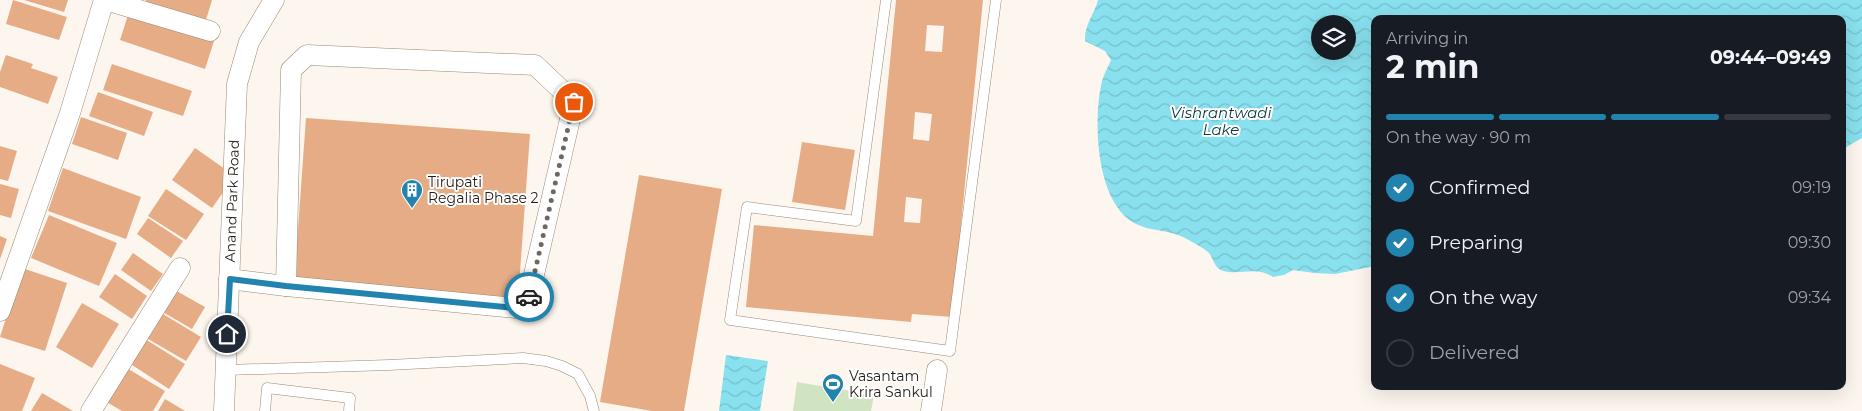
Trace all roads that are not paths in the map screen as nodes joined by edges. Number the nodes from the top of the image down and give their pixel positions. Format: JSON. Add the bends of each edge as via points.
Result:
{"nodes":[{"id":1,"x":105,"y":0,"type":"edge"},
{"id":2,"x":274,"y":0,"type":"edge"},
{"id":3,"x":886,"y":0,"type":"edge"},
{"id":4,"x":996,"y":0,"type":"edge"},
{"id":5,"x":210,"y":31,"type":"dead end"},
{"id":6,"x":180,"y":268,"type":"dead end"},
{"id":7,"x":230,"y":279,"type":"junction"},
{"id":8,"x":286,"y":286,"type":"junction"},
{"id":9,"x":0,"y":311,"type":"edge"},
{"id":10,"x":941,"y":349,"type":"junction"},
{"id":11,"x":226,"y":370,"type":"junction"},
{"id":12,"x":936,"y":370,"type":"joint"},
{"id":13,"x":91,"y":411,"type":"edge"},
{"id":14,"x":224,"y":411,"type":"edge"},
{"id":15,"x":265,"y":411,"type":"edge"},
{"id":16,"x":349,"y":411,"type":"edge"},
{"id":17,"x":594,"y":411,"type":"edge"},
{"id":18,"x":931,"y":411,"type":"edge"}],
"edges":[{"from":1,"to":5,"type":"street"},
{"from":1,"to":9,"type":"street","via":[[70,113]]},
{"from":2,"to":7,"type":"street","name":"Anand Park Road","via":[[249,42],[237,84]]},
{"from":3,"to":10,"type":"lane","via":[[856,221],[747,207],[730,320]]},
{"from":4,"to":10,"type":"lane","via":[[950,351]]},
{"from":6,"to":13,"type":"street"},
{"from":7,"to":8,"type":"street"},
{"from":7,"to":11,"type":"street","name":"Anand Park Road"},
{"from":8,"to":8,"type":"street","via":[[292,70],[307,55],[535,65],[574,102],[526,309]]},
{"from":10,"to":12,"type":"lane"},
{"from":11,"to":14,"type":"street","name":"Anand Park Road"},
{"from":11,"to":17,"type":"lane","via":[[523,358],[546,361],[578,374]]},
{"from":12,"to":18,"type":"street"},
{"from":15,"to":16,"type":"lane","via":[[267,388],[350,398]]}]}
